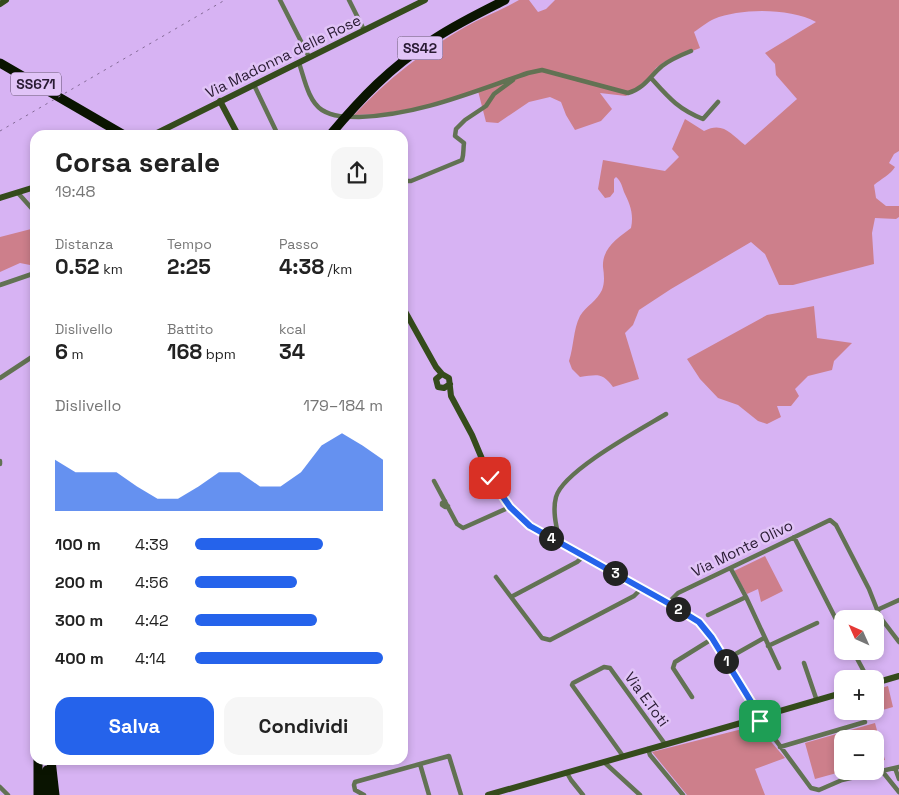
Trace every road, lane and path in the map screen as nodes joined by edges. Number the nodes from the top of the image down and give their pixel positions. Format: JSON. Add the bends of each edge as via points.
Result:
{"nodes":[{"id":1,"x":6,"y":0,"type":"edge"},
{"id":2,"x":280,"y":0,"type":"edge"},
{"id":3,"x":349,"y":0,"type":"edge"},
{"id":4,"x":422,"y":0,"type":"edge"},
{"id":5,"x":505,"y":0,"type":"edge"},
{"id":6,"x":0,"y":4,"type":"edge"},
{"id":7,"x":364,"y":30,"type":"junction"},
{"id":8,"x":691,"y":51,"type":"dead end"},
{"id":9,"x":310,"y":57,"type":"junction"},
{"id":10,"x":0,"y":63,"type":"edge"},
{"id":11,"x":299,"y":63,"type":"junction"},
{"id":12,"x":516,"y":77,"type":"junction"},
{"id":13,"x":651,"y":78,"type":"junction"},
{"id":14,"x":254,"y":85,"type":"junction"},
{"id":15,"x":220,"y":101,"type":"junction"},
{"id":16,"x":718,"y":102,"type":"dead end"},
{"id":17,"x":73,"y":105,"type":"junction"},
{"id":18,"x":116,"y":130,"type":"edge"},
{"id":19,"x":124,"y":130,"type":"edge"},
{"id":20,"x":164,"y":130,"type":"edge"},
{"id":21,"x":235,"y":130,"type":"edge"},
{"id":22,"x":276,"y":130,"type":"edge"},
{"id":23,"x":334,"y":130,"type":"edge"},
{"id":24,"x":408,"y":181,"type":"edge"},
{"id":25,"x":30,"y":188,"type":"edge"},
{"id":26,"x":18,"y":192,"type":"junction"},
{"id":27,"x":0,"y":198,"type":"edge"},
{"id":28,"x":30,"y":206,"type":"edge"},
{"id":29,"x":30,"y":275,"type":"edge"},
{"id":30,"x":0,"y":285,"type":"edge"},
{"id":31,"x":408,"y":317,"type":"edge"},
{"id":32,"x":30,"y":358,"type":"edge"},
{"id":33,"x":440,"y":376,"type":"junction"},
{"id":34,"x":0,"y":378,"type":"edge"},
{"id":35,"x":450,"y":384,"type":"junction"},
{"id":36,"x":442,"y":389,"type":"junction"},
{"id":37,"x":451,"y":396,"type":"junction"},
{"id":38,"x":666,"y":414,"type":"dead end"},
{"id":39,"x":434,"y":481,"type":"dead end"},
{"id":40,"x":510,"y":507,"type":"junction"},
{"id":41,"x":794,"y":536,"type":"junction"},
{"id":42,"x":560,"y":543,"type":"junction"},
{"id":43,"x":584,"y":556,"type":"junction"},
{"id":44,"x":731,"y":569,"type":"junction"},
{"id":45,"x":496,"y":577,"type":"dead end"},
{"id":46,"x":642,"y":588,"type":"junction"},
{"id":47,"x":511,"y":597,"type":"junction"},
{"id":48,"x":746,"y":597,"type":"junction"},
{"id":49,"x":899,"y":600,"type":"edge"},
{"id":50,"x":668,"y":603,"type":"junction"},
{"id":51,"x":877,"y":610,"type":"joint"},
{"id":52,"x":708,"y":615,"type":"dead end"},
{"id":53,"x":834,"y":615,"type":"edge"},
{"id":54,"x":817,"y":623,"type":"dead end"},
{"id":55,"x":884,"y":623,"type":"edge"},
{"id":56,"x":712,"y":638,"type":"junction"},
{"id":57,"x":764,"y":638,"type":"junction"},
{"id":58,"x":899,"y":642,"type":"edge"},
{"id":59,"x":768,"y":646,"type":"junction"},
{"id":60,"x":732,"y":656,"type":"dead end"},
{"id":61,"x":804,"y":662,"type":"dead end"},
{"id":62,"x":779,"y":668,"type":"dead end"},
{"id":63,"x":899,"y":676,"type":"edge"},
{"id":64,"x":884,"y":680,"type":"edge"},
{"id":65,"x":834,"y":696,"type":"edge"},
{"id":66,"x":692,"y":697,"type":"dead end"},
{"id":67,"x":817,"y":701,"type":"junction"},
{"id":68,"x":759,"y":717,"type":"junction"},
{"id":69,"x":865,"y":722,"type":"dead end"},
{"id":70,"x":665,"y":744,"type":"junction"},
{"id":71,"x":780,"y":747,"type":"junction"},
{"id":72,"x":648,"y":749,"type":"junction"},
{"id":73,"x":623,"y":756,"type":"junction"},
{"id":74,"x":604,"y":762,"type":"junction"},
{"id":75,"x":420,"y":764,"type":"junction"},
{"id":76,"x":38,"y":765,"type":"edge"},
{"id":77,"x":47,"y":765,"type":"edge"},
{"id":78,"x":52,"y":765,"type":"edge"},
{"id":79,"x":897,"y":767,"type":"edge"},
{"id":80,"x":884,"y":770,"type":"edge"},
{"id":81,"x":567,"y":773,"type":"junction"},
{"id":82,"x":884,"y":773,"type":"edge"},
{"id":83,"x":899,"y":779,"type":"edge"},
{"id":84,"x":842,"y":780,"type":"edge"},
{"id":85,"x":0,"y":787,"type":"edge"},
{"id":86,"x":819,"y":790,"type":"junction"},
{"id":87,"x":513,"y":791,"type":"edge"},
{"id":88,"x":899,"y":792,"type":"edge"},
{"id":89,"x":8,"y":795,"type":"edge"},
{"id":90,"x":37,"y":795,"type":"edge"},
{"id":91,"x":47,"y":795,"type":"edge"},
{"id":92,"x":55,"y":795,"type":"edge"},
{"id":93,"x":364,"y":795,"type":"edge"},
{"id":94,"x":429,"y":795,"type":"edge"},
{"id":95,"x":461,"y":795,"type":"edge"},
{"id":96,"x":488,"y":795,"type":"edge"},
{"id":97,"x":583,"y":795,"type":"edge"},
{"id":98,"x":640,"y":795,"type":"edge"},
{"id":99,"x":683,"y":795,"type":"edge"},
{"id":100,"x":813,"y":795,"type":"edge"}],
"edges":[{"from":1,"to":6,"type":"street"},
{"from":2,"to":9,"type":"street"},
{"from":3,"to":7,"type":"street"},
{"from":4,"to":7,"type":"street","name":"Via Madonna delle Rose"},
{"from":5,"to":23,"type":"highway","number":"SS42","via":[[432,40],[401,62],[371,89]]},
{"from":7,"to":9,"type":"street","name":"Via Madonna delle Rose"},
{"from":8,"to":13,"type":"street","via":[[666,63]]},
{"from":9,"to":11,"type":"street","name":"Via Madonna delle Rose"},
{"from":10,"to":17,"type":"highway","number":"SS671"},
{"from":11,"to":12,"type":"street","via":[[320,109],[337,116],[352,117],[398,114],[428,107]]},
{"from":11,"to":14,"type":"street","name":"Via Madonna delle Rose"},
{"from":12,"to":13,"type":"street","via":[[542,70],[628,93]]},
{"from":12,"to":24,"type":"street","via":[[456,129],[455,136],[464,143],[462,160]]},
{"from":13,"to":16,"type":"street","via":[[672,102],[703,119]]},
{"from":14,"to":15,"type":"street","name":"Via Madonna delle Rose"},
{"from":14,"to":22,"type":"street"},
{"from":15,"to":20,"type":"street","name":"Via Madonna delle Rose"},
{"from":15,"to":21,"type":"street"},
{"from":17,"to":18,"type":"highway","number":"SS671"},
{"from":17,"to":19,"type":"highway","number":"SS671"},
{"from":25,"to":26,"type":"street"},
{"from":26,"to":27,"type":"street"},
{"from":26,"to":28,"type":"street"},
{"from":29,"to":30,"type":"street"},
{"from":31,"to":33,"type":"street"},
{"from":32,"to":34,"type":"street"},
{"from":33,"to":35,"type":"street","via":[[449,377]]},
{"from":33,"to":36,"type":"street","via":[[436,385]]},
{"from":35,"to":36,"type":"street"},
{"from":35,"to":37,"type":"street"},
{"from":36,"to":37,"type":"street"},
{"from":37,"to":40,"type":"street","via":[[490,478]]},
{"from":38,"to":42,"type":"street","via":[[600,454],[559,490],[554,504]]},
{"from":39,"to":40,"type":"street","via":[[463,528]]},
{"from":40,"to":42,"type":"street","via":[[530,526]]},
{"from":41,"to":44,"type":"street","name":"Via Monte Olivo"},
{"from":41,"to":51,"type":"street","name":"Via Monte Olivo","via":[[830,520],[836,525]]},
{"from":41,"to":53,"type":"street"},
{"from":42,"to":43,"type":"street"},
{"from":43,"to":46,"type":"street"},
{"from":43,"to":47,"type":"street"},
{"from":44,"to":48,"type":"street"},
{"from":44,"to":50,"type":"street","name":"Via Monte Olivo","via":[[678,593]]},
{"from":45,"to":47,"type":"street"},
{"from":46,"to":47,"type":"street","via":[[634,596],[550,640],[538,635]]},
{"from":46,"to":50,"type":"street"},
{"from":48,"to":52,"type":"street"},
{"from":48,"to":57,"type":"street"},
{"from":49,"to":51,"type":"street"},
{"from":50,"to":56,"type":"street","via":[[699,622]]},
{"from":54,"to":59,"type":"street"},
{"from":55,"to":58,"type":"street"},
{"from":56,"to":66,"type":"street","via":[[675,662],[672,668]]},
{"from":56,"to":68,"type":"street"},
{"from":57,"to":59,"type":"street"},
{"from":57,"to":60,"type":"street"},
{"from":59,"to":62,"type":"street"},
{"from":61,"to":67,"type":"street"},
{"from":63,"to":64,"type":"street"},
{"from":65,"to":67,"type":"street"},
{"from":67,"to":68,"type":"street"},
{"from":68,"to":70,"type":"street"},
{"from":68,"to":71,"type":"street"},
{"from":69,"to":71,"type":"street"},
{"from":70,"to":72,"type":"street"},
{"from":70,"to":73,"type":"street","name":"Via E.Toti","via":[[610,668],[604,667],[572,685]]},
{"from":71,"to":86,"type":"street","via":[[811,788]]},
{"from":72,"to":73,"type":"street"},
{"from":72,"to":99,"type":"street"},
{"from":73,"to":74,"type":"street"},
{"from":74,"to":81,"type":"street"},
{"from":74,"to":98,"type":"street"},
{"from":75,"to":93,"type":"street","via":[[355,782],[355,790]]},
{"from":75,"to":94,"type":"street"},
{"from":75,"to":95,"type":"street","via":[[449,756]]},
{"from":76,"to":90,"type":"highway"},
{"from":77,"to":91,"type":"highway"},
{"from":78,"to":92,"type":"highway"},
{"from":79,"to":80,"type":"street"},
{"from":79,"to":83,"type":"street"},
{"from":81,"to":87,"type":"street"},
{"from":81,"to":97,"type":"street"},
{"from":82,"to":88,"type":"street"},
{"from":84,"to":86,"type":"street"},
{"from":85,"to":89,"type":"street"},
{"from":86,"to":100,"type":"street"},
{"from":87,"to":96,"type":"street"}]}
